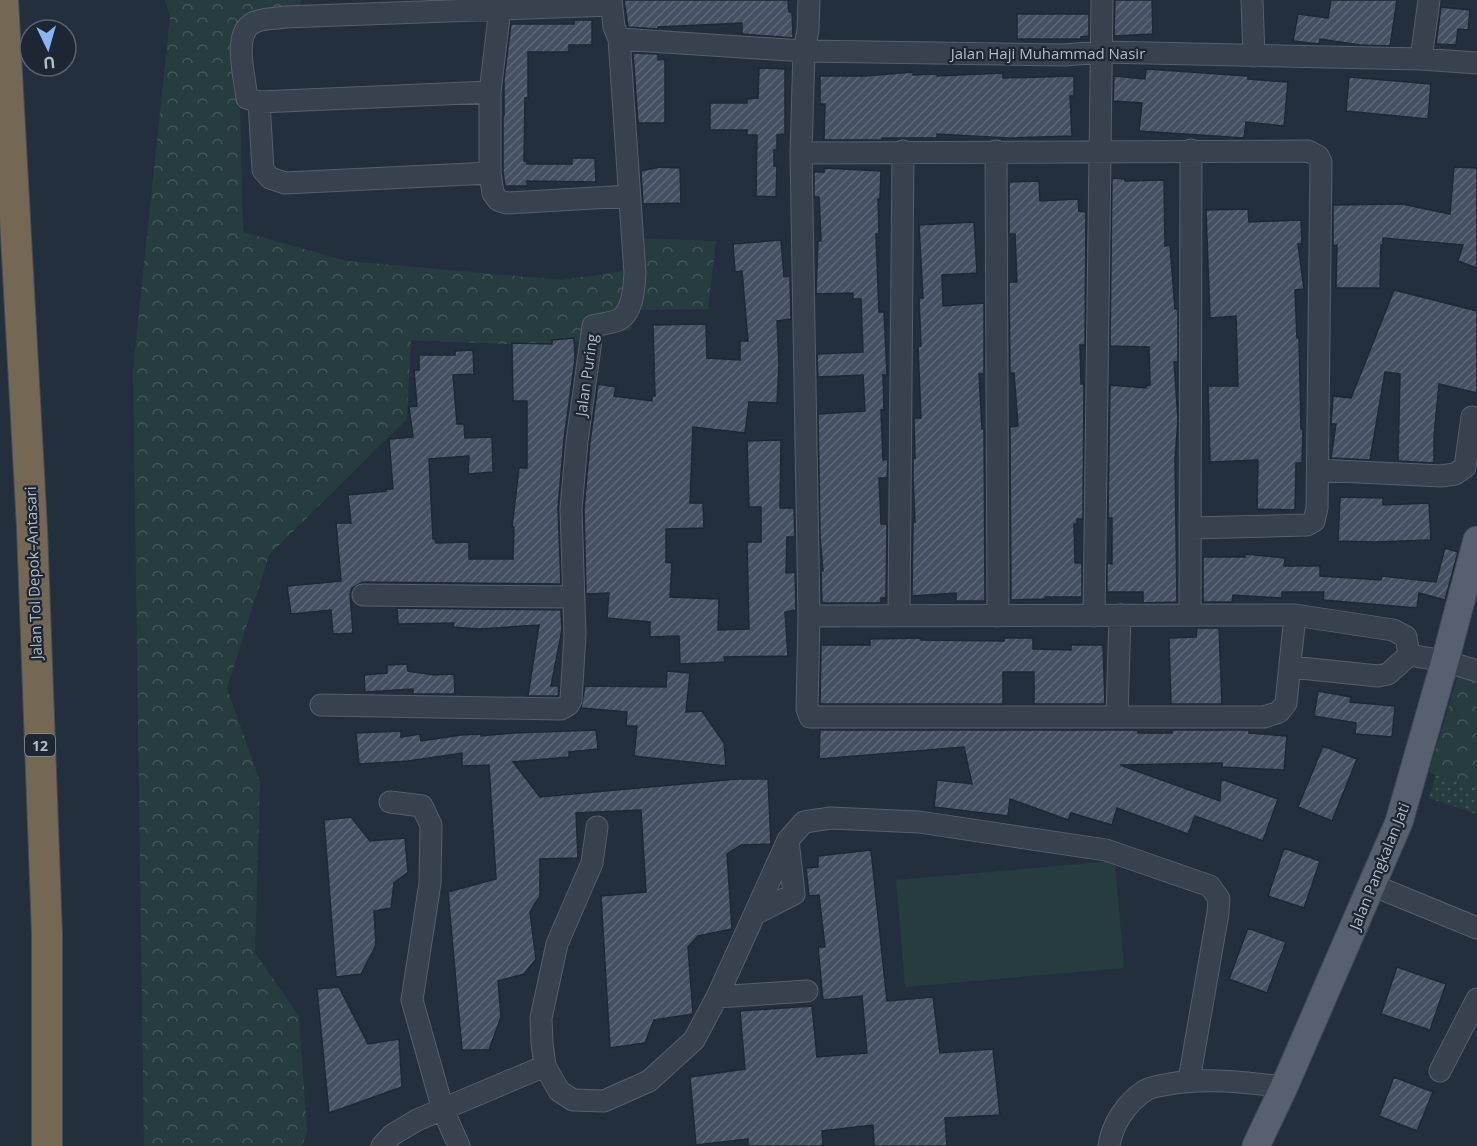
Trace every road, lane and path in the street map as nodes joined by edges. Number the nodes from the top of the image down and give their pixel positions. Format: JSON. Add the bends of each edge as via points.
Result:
{"nodes":[{"id":1,"x":809,"y":0,"type":"edge"},
{"id":2,"x":1102,"y":0,"type":"edge"},
{"id":3,"x":1252,"y":0,"type":"edge"},
{"id":4,"x":1429,"y":0,"type":"edge"},
{"id":5,"x":3,"y":2,"type":"edge"},
{"id":6,"x":611,"y":2,"type":"edge"},
{"id":7,"x":501,"y":4,"type":"edge"},
{"id":8,"x":285,"y":9,"type":"edge"},
{"id":9,"x":620,"y":39,"type":"junction"},
{"id":10,"x":804,"y":51,"type":"junction"},
{"id":11,"x":1103,"y":52,"type":"junction"},
{"id":12,"x":1254,"y":56,"type":"junction"},
{"id":13,"x":1421,"y":59,"type":"junction"},
{"id":14,"x":1477,"y":63,"type":"edge"},
{"id":15,"x":490,"y":92,"type":"junction"},
{"id":16,"x":259,"y":102,"type":"junction"},
{"id":17,"x":1100,"y":150,"type":"junction"},
{"id":18,"x":1191,"y":150,"type":"junction"},
{"id":19,"x":903,"y":151,"type":"junction"},
{"id":20,"x":996,"y":151,"type":"junction"},
{"id":21,"x":801,"y":153,"type":"junction"},
{"id":22,"x":490,"y":172,"type":"junction"},
{"id":23,"x":629,"y":196,"type":"junction"},
{"id":24,"x":1472,"y":417,"type":"dead end"},
{"id":25,"x":1318,"y":470,"type":"junction"},
{"id":26,"x":1191,"y":528,"type":"junction"},
{"id":27,"x":1477,"y":540,"type":"edge"},
{"id":28,"x":363,"y":595,"type":"dead end"},
{"id":29,"x":573,"y":597,"type":"junction"},
{"id":30,"x":1120,"y":615,"type":"junction"},
{"id":31,"x":1190,"y":615,"type":"junction"},
{"id":32,"x":1295,"y":615,"type":"junction"},
{"id":33,"x":809,"y":616,"type":"junction"},
{"id":34,"x":899,"y":616,"type":"junction"},
{"id":35,"x":998,"y":616,"type":"junction"},
{"id":36,"x":1094,"y":616,"type":"junction"},
{"id":37,"x":1409,"y":655,"type":"junction"},
{"id":38,"x":1445,"y":661,"type":"junction"},
{"id":39,"x":1291,"y":667,"type":"junction"},
{"id":40,"x":1477,"y":671,"type":"edge"},
{"id":41,"x":321,"y":705,"type":"dead end"},
{"id":42,"x":1117,"y":717,"type":"junction"},
{"id":43,"x":390,"y":802,"type":"dead end"},
{"id":44,"x":597,"y":827,"type":"dead end"},
{"id":45,"x":1372,"y":885,"type":"junction"},
{"id":46,"x":1477,"y":928,"type":"edge"},
{"id":47,"x":807,"y":991,"type":"dead end"},
{"id":48,"x":717,"y":997,"type":"junction"},
{"id":49,"x":1477,"y":999,"type":"edge"},
{"id":50,"x":545,"y":1066,"type":"junction"},
{"id":51,"x":1440,"y":1071,"type":"dead end"},
{"id":52,"x":1189,"y":1080,"type":"junction"},
{"id":53,"x":1284,"y":1087,"type":"junction"},
{"id":54,"x":444,"y":1110,"type":"junction"},
{"id":55,"x":47,"y":1146,"type":"edge"},
{"id":56,"x":382,"y":1146,"type":"edge"},
{"id":57,"x":459,"y":1146,"type":"edge"},
{"id":58,"x":1109,"y":1146,"type":"edge"},
{"id":59,"x":1256,"y":1146,"type":"edge"}],
"edges":[{"from":1,"to":10,"type":"street"},
{"from":2,"to":11,"type":"street"},
{"from":3,"to":12,"type":"street"},
{"from":4,"to":13,"type":"street"},
{"from":5,"to":55,"type":"highway","name":"Jalan Tol Depok–Antasari","number":"12","via":[[32,528],[47,934]]},
{"from":6,"to":7,"type":"street"},
{"from":6,"to":9,"type":"street","name":"Jalan Puring"},
{"from":7,"to":8,"type":"street"},
{"from":7,"to":15,"type":"street"},
{"from":8,"to":16,"type":"street","via":[[244,29],[241,47],[247,98]]},
{"from":9,"to":10,"type":"street","name":"Jalan Haji Muhammad Nasir"},
{"from":9,"to":23,"type":"street","name":"Jalan Puring"},
{"from":10,"to":11,"type":"street","name":"Jalan Haji Muhammad Nasir","via":[[1064,55]]},
{"from":10,"to":21,"type":"street"},
{"from":11,"to":12,"type":"street","name":"Jalan Haji Muhammad Nasir"},
{"from":11,"to":17,"type":"street"},
{"from":12,"to":13,"type":"street","name":"Jalan Haji Muhammad Nasir"},
{"from":13,"to":14,"type":"street","name":"Jalan Haji Muhammad Nasir"},
{"from":15,"to":16,"type":"street"},
{"from":15,"to":22,"type":"street"},
{"from":16,"to":22,"type":"street","via":[[263,170],[270,178],[285,183]]},
{"from":17,"to":18,"type":"street"},
{"from":17,"to":20,"type":"street"},
{"from":17,"to":36,"type":"street"},
{"from":18,"to":25,"type":"street","via":[[1308,151],[1321,162]]},
{"from":18,"to":26,"type":"street"},
{"from":19,"to":20,"type":"street"},
{"from":19,"to":21,"type":"street"},
{"from":19,"to":34,"type":"street"},
{"from":20,"to":35,"type":"street"},
{"from":21,"to":33,"type":"street"},
{"from":22,"to":23,"type":"street","via":[[493,193],[507,203]]},
{"from":23,"to":29,"type":"street","name":"Jalan Puring","via":[[634,290],[624,316],[593,326],[571,509]]},
{"from":24,"to":25,"type":"street","via":[[1464,467],[1455,474]]},
{"from":25,"to":26,"type":"street","via":[[1317,508],[1314,521],[1307,525]]},
{"from":26,"to":31,"type":"street"},
{"from":27,"to":38,"type":"main road","name":"Jalan Pangkalan Jati"},
{"from":28,"to":29,"type":"street"},
{"from":29,"to":41,"type":"street","name":"Jalan Puring","via":[[571,700],[561,709]]},
{"from":30,"to":31,"type":"street"},
{"from":30,"to":36,"type":"street"},
{"from":30,"to":42,"type":"street"},
{"from":31,"to":32,"type":"street"},
{"from":32,"to":37,"type":"street","via":[[1393,630],[1406,637]]},
{"from":32,"to":39,"type":"street"},
{"from":33,"to":34,"type":"street"},
{"from":33,"to":42,"type":"street","via":[[810,717]]},
{"from":34,"to":35,"type":"street"},
{"from":35,"to":36,"type":"street"},
{"from":37,"to":38,"type":"street"},
{"from":37,"to":39,"type":"street","via":[[1388,674],[1378,676]]},
{"from":38,"to":40,"type":"street"},
{"from":38,"to":45,"type":"main road","name":"Jalan Pangkalan Jati","via":[[1400,822]]},
{"from":39,"to":42,"type":"street","via":[[1287,702],[1279,712],[1264,717]]},
{"from":43,"to":54,"type":"street","via":[[422,806],[431,825],[430,883],[412,1000]]},
{"from":44,"to":50,"type":"street","via":[[592,863],[557,944],[541,1018]]},
{"from":45,"to":46,"type":"street"},
{"from":45,"to":53,"type":"main road","name":"Jalan Pangkalan Jati"},
{"from":47,"to":48,"type":"street"},
{"from":48,"to":50,"type":"street","via":[[694,1040],[649,1081],[604,1101],[573,1100],[559,1090]]},
{"from":48,"to":52,"type":"street","via":[[788,840],[804,822],[831,818],[920,822],[1106,850],[1210,886],[1219,898]]},
{"from":49,"to":51,"type":"street"},
{"from":50,"to":54,"type":"street"},
{"from":52,"to":53,"type":"street"},
{"from":52,"to":58,"type":"street","via":[[1147,1089],[1120,1114]]},
{"from":53,"to":59,"type":"main road","name":"Jalan Pangkalan Jati"},
{"from":54,"to":56,"type":"street","via":[[417,1120]]},
{"from":54,"to":57,"type":"street"}]}
